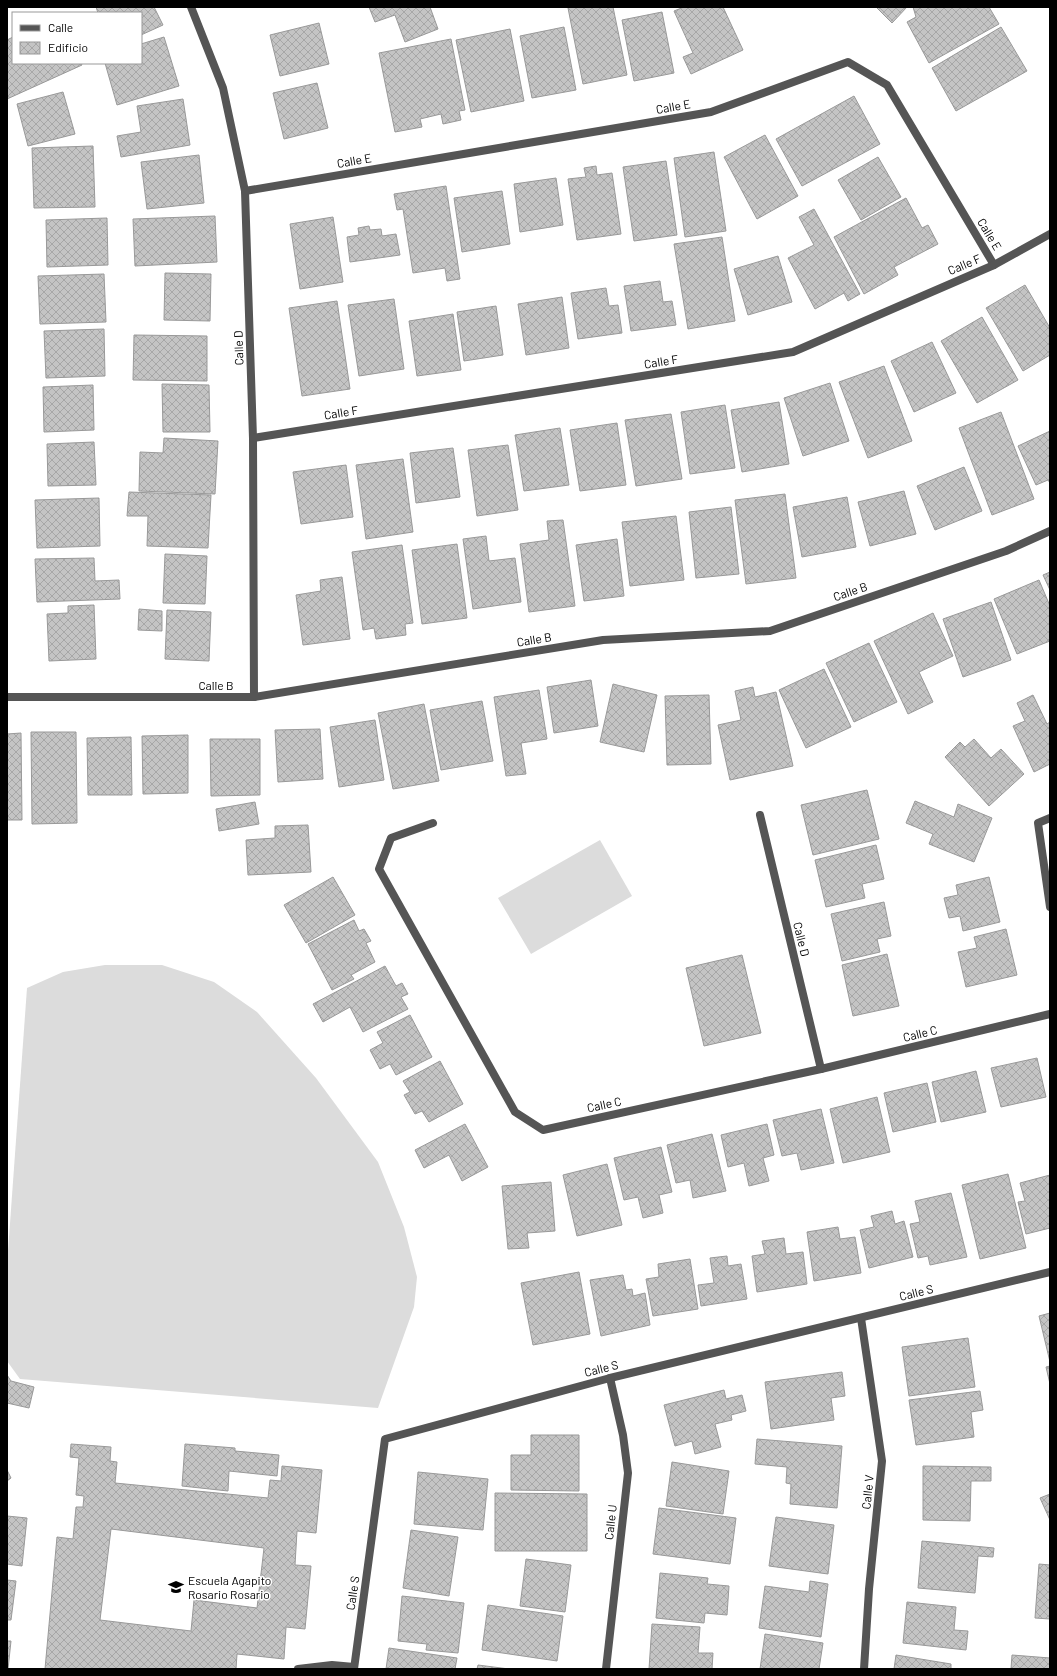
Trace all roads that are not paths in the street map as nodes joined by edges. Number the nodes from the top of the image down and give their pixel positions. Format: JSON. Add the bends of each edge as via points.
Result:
{"nodes":[{"id":1,"x":191,"y":7,"type":"edge"},
{"id":2,"x":245,"y":191,"type":"junction"},
{"id":3,"x":1050,"y":234,"type":"edge"},
{"id":4,"x":994,"y":265,"type":"junction"},
{"id":5,"x":253,"y":438,"type":"junction"},
{"id":6,"x":1050,"y":531,"type":"edge"},
{"id":7,"x":7,"y":697,"type":"edge"},
{"id":8,"x":254,"y":697,"type":"junction"},
{"id":9,"x":760,"y":815,"type":"dead end"},
{"id":10,"x":1050,"y":818,"type":"edge"},
{"id":11,"x":433,"y":823,"type":"dead end"},
{"id":12,"x":1050,"y":907,"type":"edge"},
{"id":13,"x":1050,"y":1014,"type":"edge"},
{"id":14,"x":822,"y":1069,"type":"junction"},
{"id":15,"x":1050,"y":1272,"type":"edge"},
{"id":16,"x":861,"y":1318,"type":"junction"},
{"id":17,"x":610,"y":1378,"type":"junction"},
{"id":18,"x":354,"y":1668,"type":"edge"},
{"id":19,"x":298,"y":1669,"type":"edge"},
{"id":20,"x":606,"y":1669,"type":"edge"},
{"id":21,"x":864,"y":1669,"type":"edge"}],
"edges":[{"from":1,"to":2,"type":"street","name":"Calle D","via":[[223,88]]},
{"from":2,"to":4,"type":"street","name":"Calle E","via":[[711,112],[848,62],[887,85]]},
{"from":2,"to":5,"type":"street","name":"Calle D"},
{"from":3,"to":4,"type":"street","name":"Calle F"},
{"from":4,"to":5,"type":"street","name":"Calle F","via":[[793,352]]},
{"from":5,"to":8,"type":"street","name":"Calle D"},
{"from":6,"to":8,"type":"street","name":"Calle B","via":[[1006,551],[770,631],[603,640]]},
{"from":7,"to":8,"type":"street","name":"Calle B"},
{"from":9,"to":14,"type":"street","name":"Calle D"},
{"from":10,"to":12,"type":"street","via":[[1038,823]]},
{"from":11,"to":14,"type":"street","name":"Calle C","via":[[391,838],[379,869],[515,1112],[543,1130]]},
{"from":13,"to":14,"type":"street","name":"Calle C"},
{"from":15,"to":16,"type":"street","name":"Calle S"},
{"from":16,"to":17,"type":"street","name":"Calle S"},
{"from":16,"to":21,"type":"street","name":"Calle V","via":[[882,1461]]},
{"from":17,"to":18,"type":"street","name":"Calle S","via":[[385,1438]]},
{"from":17,"to":20,"type":"street","name":"Calle U","via":[[623,1435],[628,1473]]},
{"from":18,"to":19,"type":"street","via":[[332,1665]]}]}
